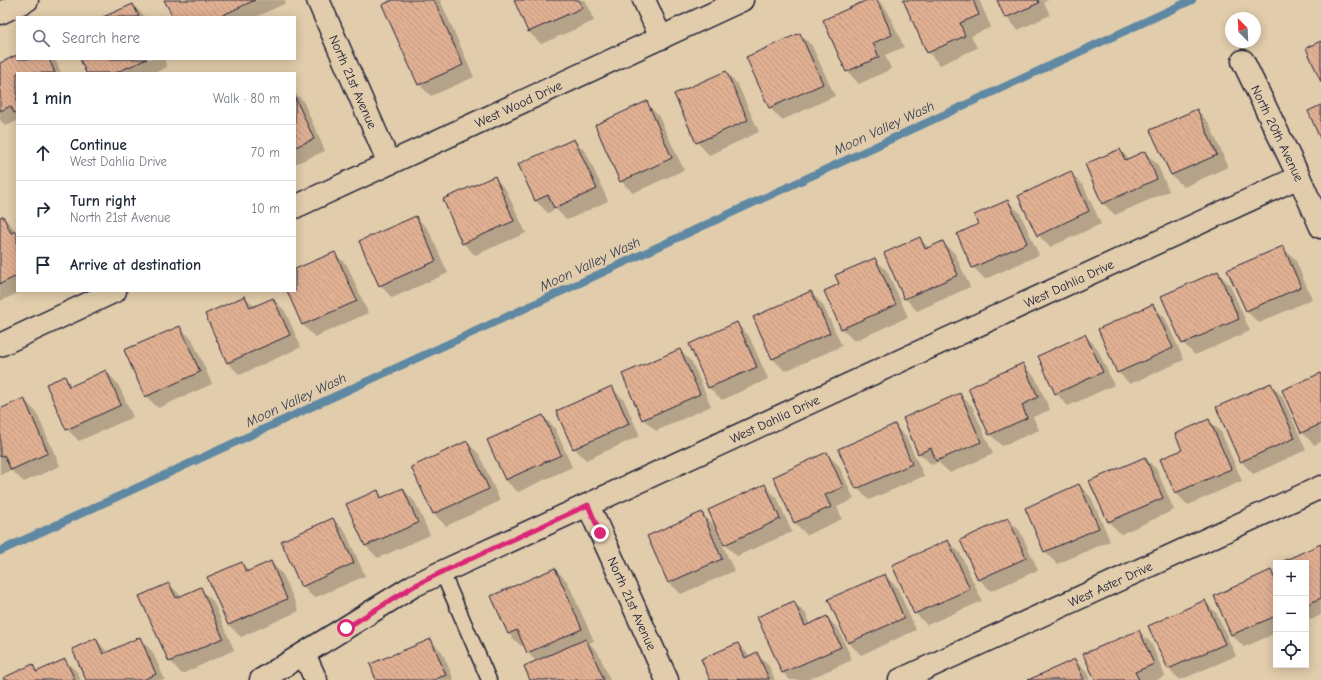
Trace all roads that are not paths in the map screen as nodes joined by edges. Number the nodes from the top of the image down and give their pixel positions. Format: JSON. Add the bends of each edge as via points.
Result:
{"nodes":[{"id":1,"x":27,"y":0,"type":"edge"},
{"id":2,"x":318,"y":0,"type":"edge"},
{"id":3,"x":644,"y":0,"type":"edge"},
{"id":4,"x":742,"y":0,"type":"edge"},
{"id":5,"x":0,"y":13,"type":"edge"},
{"id":6,"x":661,"y":38,"type":"junction"},
{"id":7,"x":1243,"y":61,"type":"dead end"},
{"id":8,"x":389,"y":164,"type":"junction"},
{"id":9,"x":1299,"y":177,"type":"junction"},
{"id":10,"x":296,"y":207,"type":"edge"},
{"id":11,"x":1321,"y":227,"type":"edge"},
{"id":12,"x":113,"y":292,"type":"edge"},
{"id":13,"x":0,"y":345,"type":"edge"},
{"id":14,"x":1321,"y":487,"type":"edge"},
{"id":15,"x":588,"y":505,"type":"junction"},
{"id":16,"x":442,"y":572,"type":"junction"},
{"id":17,"x":304,"y":654,"type":"junction"},
{"id":18,"x":261,"y":680,"type":"edge"},
{"id":19,"x":316,"y":680,"type":"edge"},
{"id":20,"x":489,"y":680,"type":"edge"},
{"id":21,"x":667,"y":680,"type":"edge"},
{"id":22,"x":900,"y":680,"type":"edge"}],
"edges":[{"from":1,"to":5,"type":"street"},
{"from":2,"to":8,"type":"street","name":"North 21st Avenue"},
{"from":3,"to":6,"type":"street"},
{"from":4,"to":6,"type":"street","name":"West Wood Drive"},
{"from":6,"to":8,"type":"street","name":"West Wood Drive"},
{"from":7,"to":9,"type":"street","name":"North 20th Avenue"},
{"from":8,"to":10,"type":"street","name":"West Wood Drive"},
{"from":9,"to":11,"type":"street","name":"North 20th Avenue"},
{"from":9,"to":15,"type":"street","name":"West Dahlia Drive"},
{"from":12,"to":13,"type":"street"},
{"from":14,"to":22,"type":"street","name":"West Aster Drive"},
{"from":15,"to":16,"type":"street","name":"West Dahlia Drive"},
{"from":15,"to":21,"type":"street","name":"North 21st Avenue"},
{"from":16,"to":17,"type":"street","name":"West Dahlia Drive","via":[[414,586]]},
{"from":16,"to":20,"type":"lane"},
{"from":17,"to":18,"type":"street","name":"West Dahlia Drive"},
{"from":17,"to":19,"type":"street"}]}
